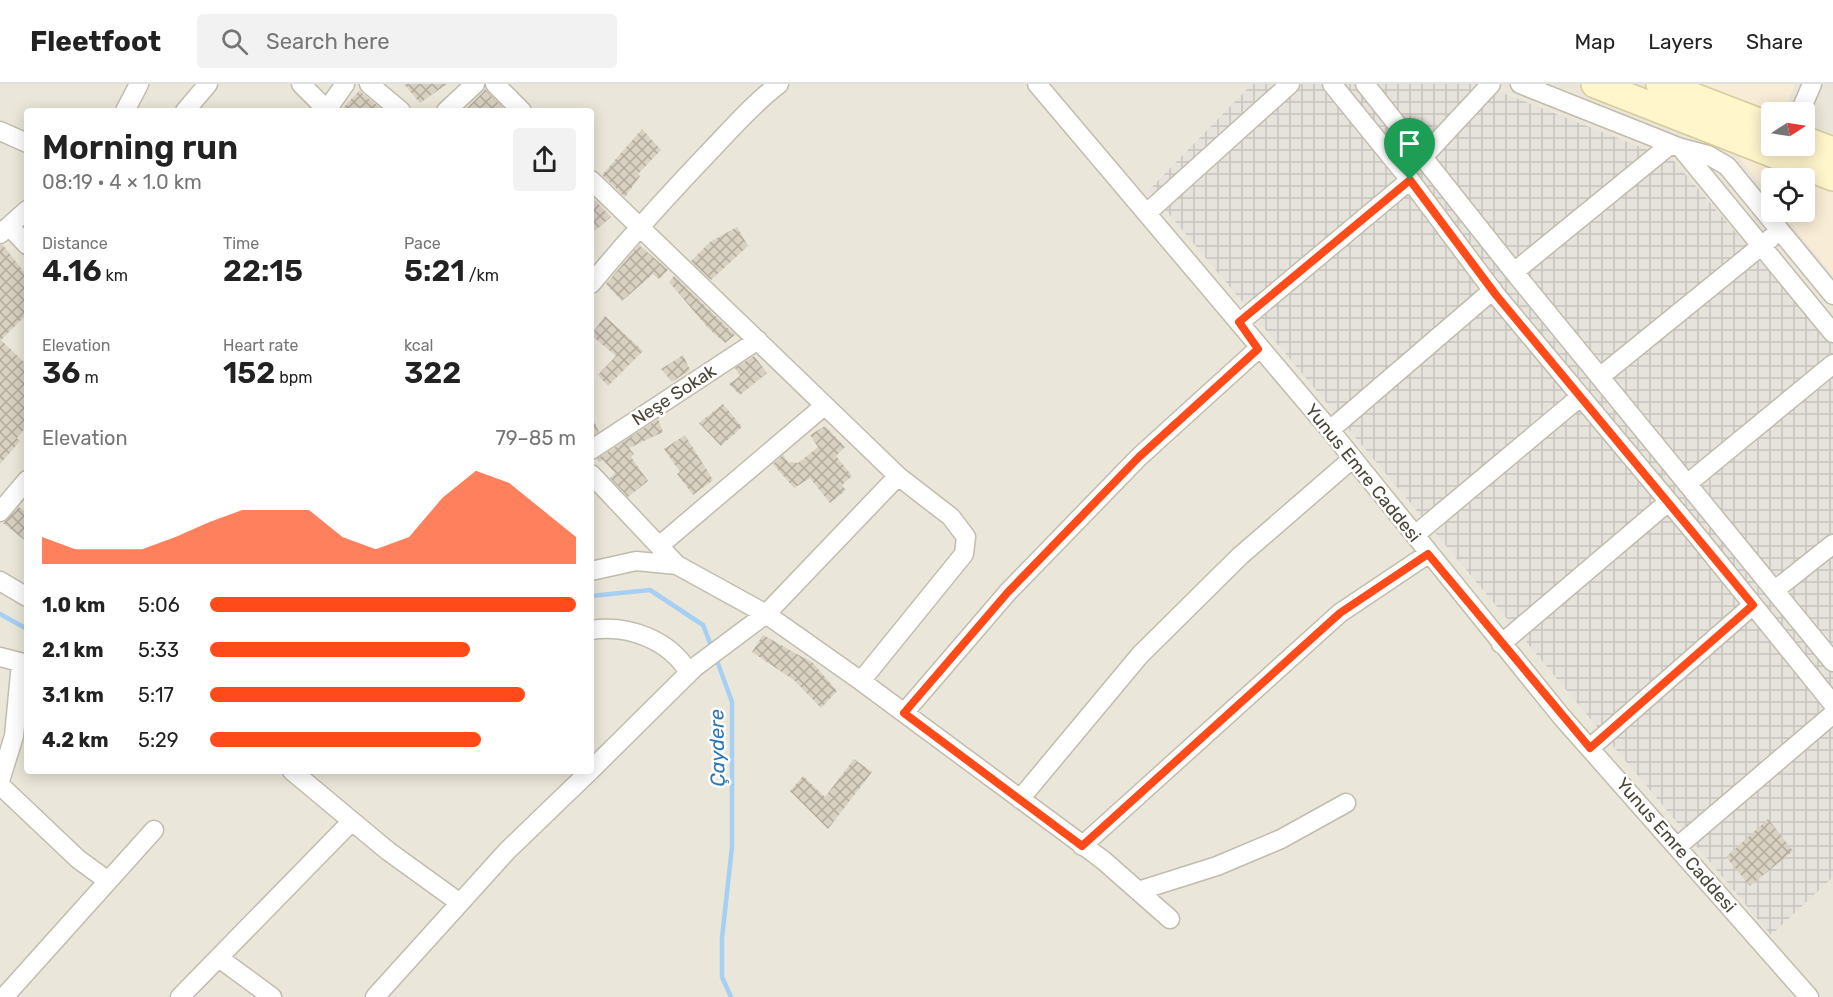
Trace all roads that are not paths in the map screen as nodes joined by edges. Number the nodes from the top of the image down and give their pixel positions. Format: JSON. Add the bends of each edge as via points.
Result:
{"nodes":[{"id":1,"x":138,"y":84,"type":"edge"},
{"id":2,"x":208,"y":84,"type":"edge"},
{"id":3,"x":301,"y":84,"type":"edge"},
{"id":4,"x":345,"y":84,"type":"edge"},
{"id":5,"x":369,"y":84,"type":"edge"},
{"id":6,"x":475,"y":84,"type":"edge"},
{"id":7,"x":495,"y":84,"type":"edge"},
{"id":8,"x":779,"y":84,"type":"edge"},
{"id":9,"x":1037,"y":84,"type":"edge"},
{"id":10,"x":1290,"y":84,"type":"edge"},
{"id":11,"x":1332,"y":84,"type":"edge"},
{"id":12,"x":1365,"y":84,"type":"edge"},
{"id":13,"x":1491,"y":84,"type":"edge"},
{"id":14,"x":1520,"y":84,"type":"edge"},
{"id":15,"x":1596,"y":84,"type":"edge"},
{"id":16,"x":1660,"y":84,"type":"edge"},
{"id":17,"x":1812,"y":84,"type":"edge"},
{"id":18,"x":1804,"y":102,"type":"edge"},
{"id":19,"x":126,"y":108,"type":"edge"},
{"id":20,"x":188,"y":108,"type":"edge"},
{"id":21,"x":325,"y":108,"type":"edge"},
{"id":22,"x":328,"y":108,"type":"edge"},
{"id":23,"x":397,"y":108,"type":"edge"},
{"id":24,"x":449,"y":108,"type":"edge"},
{"id":25,"x":519,"y":108,"type":"edge"},
{"id":26,"x":1761,"y":123,"type":"edge"},
{"id":27,"x":0,"y":131,"type":"edge"},
{"id":28,"x":24,"y":142,"type":"edge"},
{"id":29,"x":1815,"y":144,"type":"edge"},
{"id":30,"x":1676,"y":146,"type":"junction"},
{"id":31,"x":1833,"y":151,"type":"edge"},
{"id":32,"x":1423,"y":157,"type":"junction"},
{"id":33,"x":1833,"y":177,"type":"edge"},
{"id":34,"x":1410,"y":180,"type":"junction"},
{"id":35,"x":594,"y":183,"type":"edge"},
{"id":36,"x":1148,"y":212,"type":"junction"},
{"id":37,"x":24,"y":213,"type":"edge"},
{"id":38,"x":638,"y":228,"type":"junction"},
{"id":39,"x":1781,"y":229,"type":"junction"},
{"id":40,"x":5,"y":230,"type":"edge"},
{"id":41,"x":24,"y":243,"type":"edge"},
{"id":42,"x":1762,"y":246,"type":"junction"},
{"id":43,"x":1514,"y":272,"type":"junction"},
{"id":44,"x":594,"y":280,"type":"edge"},
{"id":45,"x":1493,"y":290,"type":"junction"},
{"id":46,"x":1833,"y":295,"type":"edge"},
{"id":47,"x":1239,"y":322,"type":"junction"},
{"id":48,"x":1833,"y":333,"type":"edge"},
{"id":49,"x":758,"y":340,"type":"junction"},
{"id":50,"x":1258,"y":349,"type":"junction"},
{"id":51,"x":1833,"y":364,"type":"edge"},
{"id":52,"x":1601,"y":376,"type":"junction"},
{"id":53,"x":1580,"y":397,"type":"junction"},
{"id":54,"x":824,"y":406,"type":"junction"},
{"id":55,"x":1330,"y":430,"type":"junction"},
{"id":56,"x":594,"y":448,"type":"edge"},
{"id":57,"x":1352,"y":459,"type":"junction"},
{"id":58,"x":898,"y":476,"type":"junction"},
{"id":59,"x":594,"y":477,"type":"edge"},
{"id":60,"x":24,"y":484,"type":"edge"},
{"id":61,"x":1686,"y":484,"type":"junction"},
{"id":62,"x":1668,"y":503,"type":"junction"},
{"id":63,"x":0,"y":512,"type":"edge"},
{"id":64,"x":1415,"y":535,"type":"junction"},
{"id":65,"x":1833,"y":544,"type":"edge"},
{"id":66,"x":659,"y":546,"type":"junction"},
{"id":67,"x":1428,"y":554,"type":"junction"},
{"id":68,"x":677,"y":565,"type":"junction"},
{"id":69,"x":594,"y":570,"type":"edge"},
{"id":70,"x":0,"y":581,"type":"edge"},
{"id":71,"x":1775,"y":590,"type":"junction"},
{"id":72,"x":24,"y":595,"type":"edge"},
{"id":73,"x":1753,"y":605,"type":"junction"},
{"id":74,"x":766,"y":614,"type":"junction"},
{"id":75,"x":594,"y":630,"type":"edge"},
{"id":76,"x":1501,"y":644,"type":"junction"},
{"id":77,"x":0,"y":657,"type":"edge"},
{"id":78,"x":1833,"y":662,"type":"edge"},
{"id":79,"x":24,"y":664,"type":"edge"},
{"id":80,"x":692,"y":670,"type":"junction"},
{"id":81,"x":861,"y":681,"type":"junction"},
{"id":82,"x":1833,"y":704,"type":"edge"},
{"id":83,"x":904,"y":713,"type":"junction"},
{"id":84,"x":1833,"y":714,"type":"edge"},
{"id":85,"x":1590,"y":748,"type":"junction"},
{"id":86,"x":594,"y":768,"type":"edge"},
{"id":87,"x":296,"y":774,"type":"edge"},
{"id":88,"x":588,"y":774,"type":"edge"},
{"id":89,"x":0,"y":783,"type":"edge"},
{"id":90,"x":1020,"y":799,"type":"junction"},
{"id":91,"x":1346,"y":803,"type":"dead end"},
{"id":92,"x":352,"y":821,"type":"junction"},
{"id":93,"x":154,"y":830,"type":"dead end"},
{"id":94,"x":1082,"y":846,"type":"junction"},
{"id":95,"x":1677,"y":847,"type":"junction"},
{"id":96,"x":108,"y":881,"type":"junction"},
{"id":97,"x":1138,"y":891,"type":"junction"},
{"id":98,"x":460,"y":903,"type":"junction"},
{"id":99,"x":1170,"y":919,"type":"dead end"},
{"id":100,"x":219,"y":958,"type":"junction"},
{"id":101,"x":4,"y":997,"type":"edge"},
{"id":102,"x":180,"y":997,"type":"edge"},
{"id":103,"x":272,"y":997,"type":"edge"},
{"id":104,"x":375,"y":997,"type":"edge"},
{"id":105,"x":1809,"y":997,"type":"edge"}],
"edges":[{"from":1,"to":19,"type":"street"},
{"from":2,"to":20,"type":"street"},
{"from":3,"to":21,"type":"street"},
{"from":4,"to":22,"type":"street"},
{"from":5,"to":23,"type":"street"},
{"from":6,"to":24,"type":"street"},
{"from":7,"to":25,"type":"street"},
{"from":8,"to":38,"type":"street","via":[[762,96]]},
{"from":9,"to":36,"type":"street","name":"Yunus Emre Caddesi"},
{"from":10,"to":36,"type":"street"},
{"from":11,"to":34,"type":"street"},
{"from":12,"to":32,"type":"street"},
{"from":13,"to":32,"type":"street"},
{"from":14,"to":30,"type":"street"},
{"from":15,"to":33,"type":"main road"},
{"from":16,"to":26,"type":"main road"},
{"from":17,"to":18,"type":"street"},
{"from":27,"to":28,"type":"street"},
{"from":29,"to":31,"type":"main road"},
{"from":30,"to":39,"type":"street","via":[[1708,155],[1727,166]]},
{"from":30,"to":42,"type":"street"},
{"from":30,"to":43,"type":"street"},
{"from":32,"to":43,"type":"street"},
{"from":34,"to":45,"type":"street"},
{"from":34,"to":47,"type":"street"},
{"from":35,"to":38,"type":"street"},
{"from":36,"to":47,"type":"street","name":"Yunus Emre Caddesi"},
{"from":37,"to":40,"type":"street"},
{"from":38,"to":44,"type":"street"},
{"from":38,"to":49,"type":"street"},
{"from":39,"to":42,"type":"street"},
{"from":39,"to":46,"type":"street"},
{"from":40,"to":41,"type":"street"},
{"from":42,"to":48,"type":"street"},
{"from":42,"to":52,"type":"street"},
{"from":43,"to":52,"type":"street"},
{"from":45,"to":53,"type":"street"},
{"from":45,"to":55,"type":"street"},
{"from":47,"to":50,"type":"street","name":"Yunus Emre Caddesi"},
{"from":49,"to":54,"type":"street"},
{"from":49,"to":56,"type":"street","name":"Neşe Sokak"},
{"from":50,"to":55,"type":"street","name":"Yunus Emre Caddesi"},
{"from":50,"to":83,"type":"street","via":[[1139,457],[1008,592]]},
{"from":51,"to":61,"type":"street"},
{"from":52,"to":61,"type":"street"},
{"from":53,"to":62,"type":"street"},
{"from":53,"to":64,"type":"street"},
{"from":54,"to":58,"type":"street"},
{"from":54,"to":66,"type":"street"},
{"from":55,"to":57,"type":"street","name":"Yunus Emre Caddesi"},
{"from":57,"to":64,"type":"street","name":"Yunus Emre Caddesi"},
{"from":57,"to":90,"type":"street","via":[[1240,556],[1140,655]]},
{"from":58,"to":74,"type":"street"},
{"from":58,"to":81,"type":"street","via":[[951,517],[966,537],[963,554]]},
{"from":59,"to":66,"type":"street"},
{"from":60,"to":63,"type":"street"},
{"from":61,"to":71,"type":"street"},
{"from":62,"to":73,"type":"street"},
{"from":62,"to":76,"type":"street"},
{"from":64,"to":67,"type":"street","name":"Yunus Emre Caddesi"},
{"from":65,"to":71,"type":"street"},
{"from":66,"to":68,"type":"street"},
{"from":67,"to":76,"type":"street","name":"Yunus Emre Caddesi"},
{"from":67,"to":94,"type":"street","via":[[1340,613]]},
{"from":68,"to":69,"type":"street","via":[[636,561]]},
{"from":68,"to":74,"type":"street"},
{"from":70,"to":72,"type":"street"},
{"from":71,"to":78,"type":"street"},
{"from":73,"to":82,"type":"street"},
{"from":73,"to":85,"type":"street"},
{"from":74,"to":80,"type":"street"},
{"from":74,"to":81,"type":"street"},
{"from":75,"to":80,"type":"street","via":[[624,631],[658,642]]},
{"from":76,"to":85,"type":"street","name":"Yunus Emre Caddesi"},
{"from":77,"to":79,"type":"street"},
{"from":79,"to":89,"type":"street","via":[[14,736]]},
{"from":80,"to":86,"type":"street"},
{"from":81,"to":83,"type":"street"},
{"from":83,"to":90,"type":"street"},
{"from":84,"to":95,"type":"street"},
{"from":85,"to":95,"type":"street","name":"Yunus Emre Caddesi"},
{"from":87,"to":92,"type":"street"},
{"from":88,"to":98,"type":"street","via":[[507,851]]},
{"from":89,"to":96,"type":"street","via":[[78,859]]},
{"from":90,"to":94,"type":"street"},
{"from":91,"to":97,"type":"street","via":[[1217,866]]},
{"from":92,"to":98,"type":"street"},
{"from":92,"to":100,"type":"street"},
{"from":93,"to":96,"type":"street"},
{"from":94,"to":97,"type":"street"},
{"from":95,"to":105,"type":"street","name":"Yunus Emre Caddesi"},
{"from":96,"to":101,"type":"street"},
{"from":97,"to":99,"type":"street"},
{"from":98,"to":104,"type":"street"},
{"from":100,"to":102,"type":"street"},
{"from":100,"to":103,"type":"street"}]}
